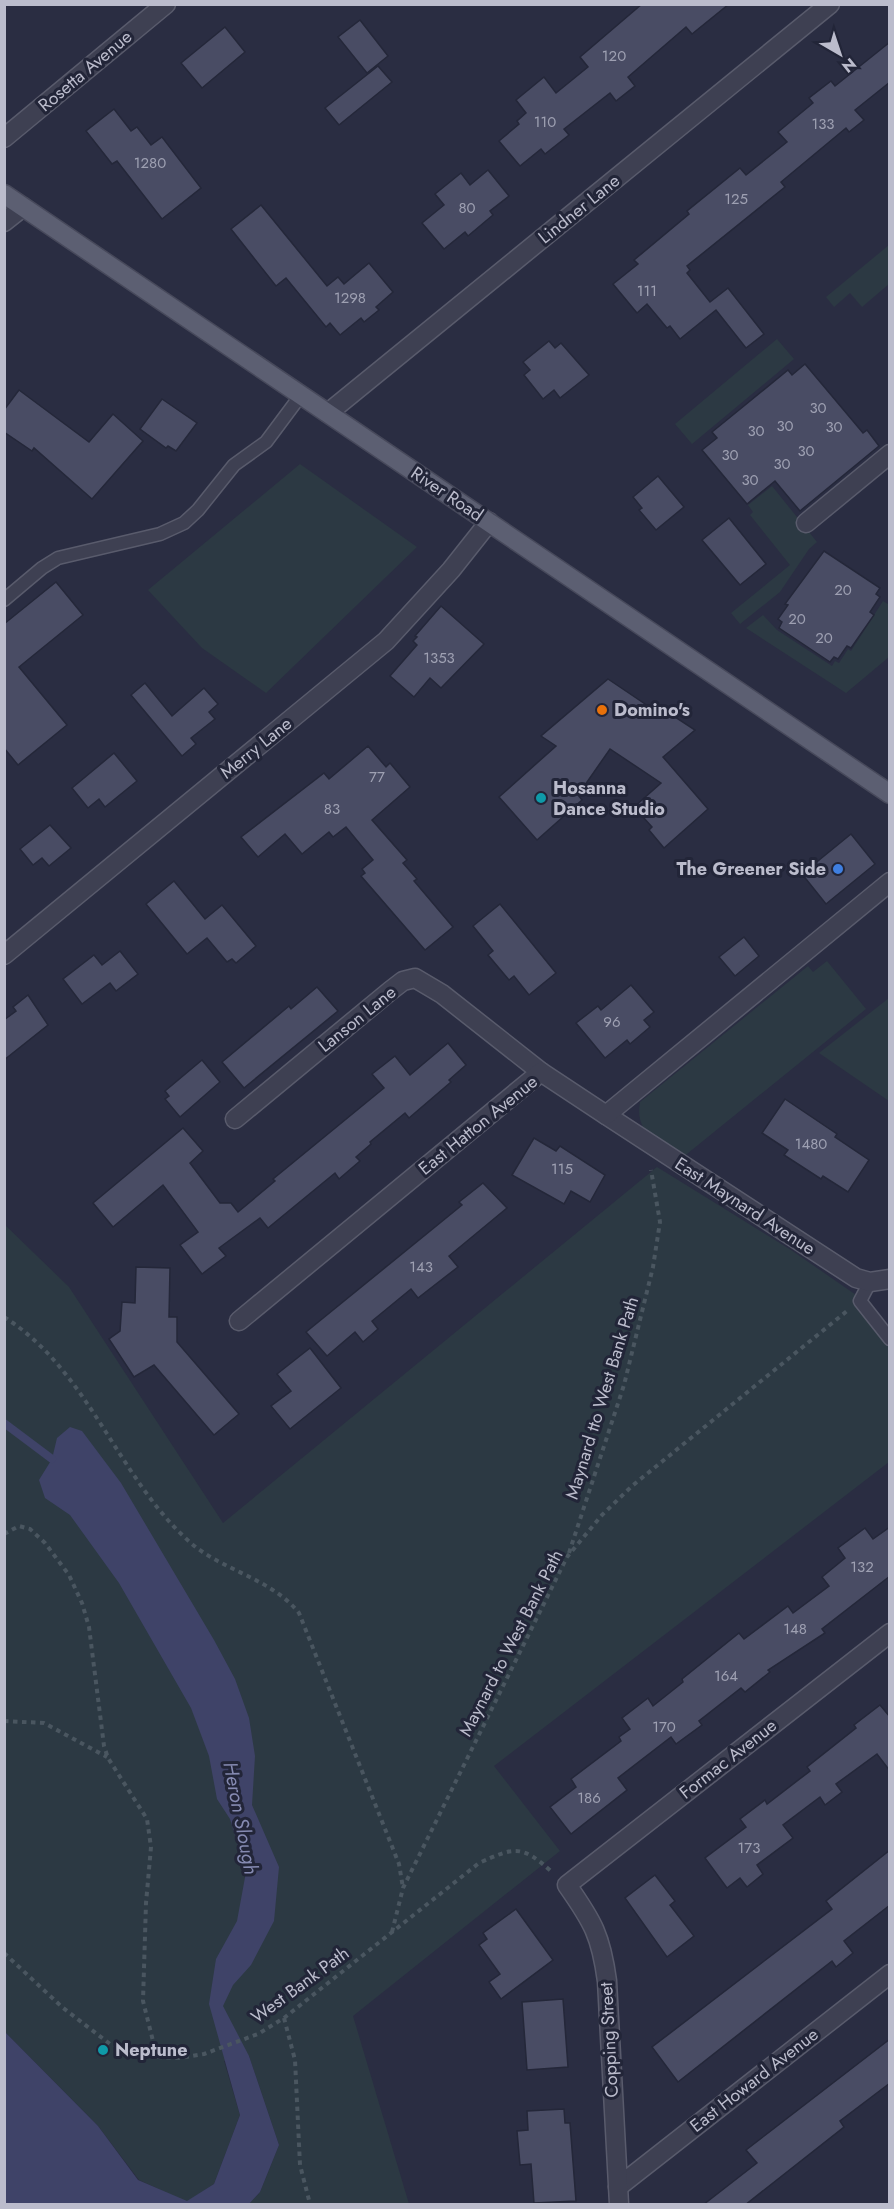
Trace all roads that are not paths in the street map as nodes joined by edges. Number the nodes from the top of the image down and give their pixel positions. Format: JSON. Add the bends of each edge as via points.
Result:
{"nodes":[{"id":1,"x":166,"y":4,"type":"edge"},
{"id":2,"x":830,"y":4,"type":"edge"},
{"id":3,"x":4,"y":138,"type":"edge"},
{"id":4,"x":4,"y":194,"type":"edge"},
{"id":5,"x":23,"y":207,"type":"junction"},
{"id":6,"x":4,"y":222,"type":"edge"},
{"id":7,"x":301,"y":395,"type":"junction"},
{"id":8,"x":328,"y":413,"type":"junction"},
{"id":9,"x":890,"y":454,"type":"edge"},
{"id":10,"x":489,"y":522,"type":"junction"},
{"id":11,"x":806,"y":523,"type":"dead end"},
{"id":12,"x":4,"y":600,"type":"edge"},
{"id":13,"x":890,"y":794,"type":"edge"},
{"id":14,"x":890,"y":882,"type":"edge"},
{"id":15,"x":4,"y":955,"type":"edge"},
{"id":16,"x":541,"y":1072,"type":"junction"},
{"id":17,"x":606,"y":1115,"type":"junction"},
{"id":18,"x":235,"y":1119,"type":"dead end"},
{"id":19,"x":890,"y":1279,"type":"edge"},
{"id":20,"x":870,"y":1282,"type":"junction"},
{"id":21,"x":239,"y":1321,"type":"dead end"},
{"id":22,"x":890,"y":1339,"type":"edge"},
{"id":23,"x":890,"y":1633,"type":"edge"},
{"id":24,"x":567,"y":1885,"type":"joint"},
{"id":25,"x":890,"y":1974,"type":"edge"},
{"id":26,"x":619,"y":2196,"type":"edge"}],
"edges":[{"from":1,"to":3,"type":"street","name":"Rosetta Avenue"},
{"from":2,"to":8,"type":"street","name":"Lindner Lane"},
{"from":4,"to":5,"type":"main road","name":"River Road"},
{"from":5,"to":6,"type":"street"},
{"from":5,"to":7,"type":"main road","name":"River Road"},
{"from":7,"to":8,"type":"main road","name":"River Road"},
{"from":7,"to":12,"type":"lane","via":[[266,442],[234,465],[184,523],[160,534],[58,558]]},
{"from":8,"to":10,"type":"main road","name":"River Road"},
{"from":9,"to":11,"type":"street"},
{"from":10,"to":13,"type":"main road","name":"River Road"},
{"from":10,"to":15,"type":"street","name":"Merry Lane","via":[[386,640]]},
{"from":14,"to":17,"type":"street"},
{"from":16,"to":17,"type":"street","name":"East Hatton Avenue"},
{"from":16,"to":18,"type":"street","name":"Lanson Lane","via":[[442,994],[415,978],[390,991]]},
{"from":16,"to":21,"type":"street","name":"East Hatton Avenue"},
{"from":17,"to":20,"type":"street","name":"East Maynard Avenue","via":[[856,1278]]},
{"from":19,"to":20,"type":"street"},
{"from":20,"to":22,"type":"lane","via":[[860,1301]]},
{"from":23,"to":24,"type":"street","name":"Formac Avenue"},
{"from":24,"to":26,"type":"street","name":"Copping Street","via":[[602,1946]]},
{"from":25,"to":26,"type":"street","name":"East Howard Avenue"}]}
